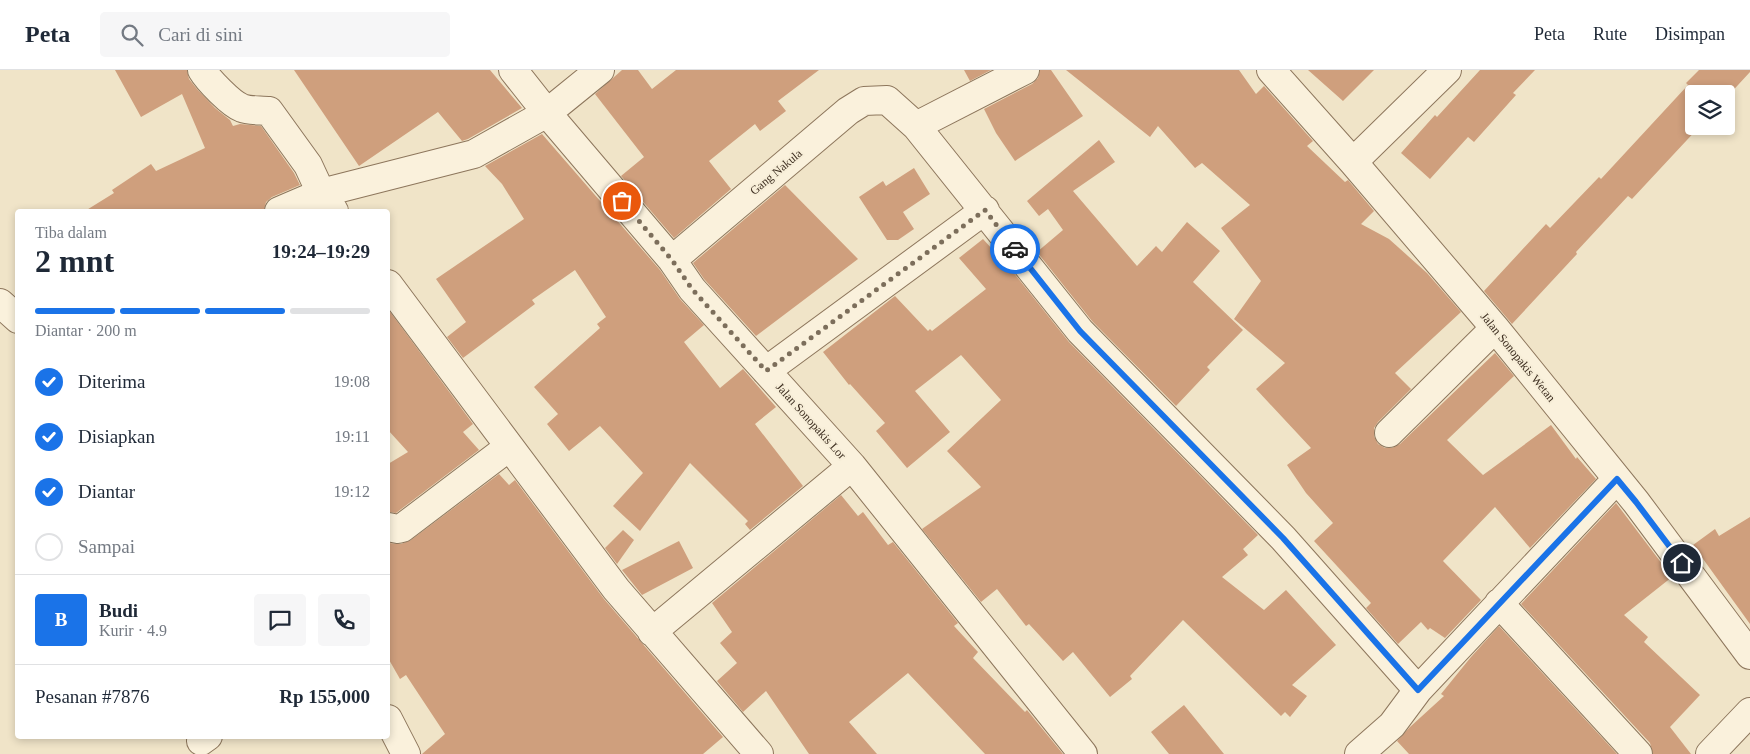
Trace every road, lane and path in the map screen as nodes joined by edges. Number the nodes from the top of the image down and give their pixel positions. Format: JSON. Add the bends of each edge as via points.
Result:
{"nodes":[{"id":1,"x":202,"y":70,"type":"edge"},
{"id":2,"x":513,"y":70,"type":"edge"},
{"id":3,"x":600,"y":70,"type":"edge"},
{"id":4,"x":1025,"y":70,"type":"edge"},
{"id":5,"x":1271,"y":70,"type":"edge"},
{"id":6,"x":1447,"y":70,"type":"edge"},
{"id":7,"x":547,"y":113,"type":"junction"},
{"id":8,"x":916,"y":126,"type":"junction"},
{"id":9,"x":1353,"y":162,"type":"junction"},
{"id":10,"x":328,"y":202,"type":"edge"},
{"id":11,"x":290,"y":209,"type":"edge"},
{"id":12,"x":985,"y":210,"type":"junction"},
{"id":13,"x":672,"y":260,"type":"junction"},
{"id":14,"x":390,"y":287,"type":"edge"},
{"id":15,"x":0,"y":303,"type":"edge"},
{"id":16,"x":15,"y":317,"type":"edge"},
{"id":17,"x":1495,"y":328,"type":"junction"},
{"id":18,"x":766,"y":371,"type":"junction"},
{"id":19,"x":1389,"y":434,"type":"dead end"},
{"id":20,"x":509,"y":447,"type":"junction"},
{"id":21,"x":852,"y":466,"type":"junction"},
{"id":22,"x":1617,"y":479,"type":"junction"},
{"id":23,"x":390,"y":527,"type":"edge"},
{"id":24,"x":1499,"y":603,"type":"junction"},
{"id":25,"x":652,"y":632,"type":"junction"},
{"id":26,"x":1750,"y":655,"type":"edge"},
{"id":27,"x":1418,"y":690,"type":"junction"},
{"id":28,"x":1750,"y":712,"type":"edge"},
{"id":29,"x":390,"y":723,"type":"edge"},
{"id":30,"x":406,"y":754,"type":"edge"},
{"id":31,"x":759,"y":754,"type":"edge"},
{"id":32,"x":1083,"y":754,"type":"edge"},
{"id":33,"x":1359,"y":754,"type":"edge"},
{"id":34,"x":1638,"y":754,"type":"edge"},
{"id":35,"x":1710,"y":754,"type":"edge"}],
"edges":[{"from":1,"to":10,"type":"street","via":[[213,84],[242,108],[269,111],[308,165]]},
{"from":2,"to":7,"type":"street","name":"Jalan Sonopakis Lor"},
{"from":3,"to":7,"type":"street"},
{"from":4,"to":8,"type":"street"},
{"from":5,"to":9,"type":"street","name":"Jalan Sonopakis Wetan"},
{"from":6,"to":9,"type":"street"},
{"from":7,"to":10,"type":"street","via":[[474,154]]},
{"from":7,"to":13,"type":"street","name":"Jalan Sonopakis Lor"},
{"from":8,"to":12,"type":"street"},
{"from":8,"to":13,"type":"street","name":"Gang Nakula","via":[[886,100],[864,101],[848,111]]},
{"from":9,"to":17,"type":"street","name":"Jalan Sonopakis Wetan"},
{"from":10,"to":11,"type":"street"},
{"from":12,"to":18,"type":"street"},
{"from":12,"to":27,"type":"street","via":[[1080,331],[1283,538]]},
{"from":13,"to":18,"type":"street","name":"Jalan Sonopakis Lor","via":[[692,289]]},
{"from":14,"to":20,"type":"street"},
{"from":15,"to":16,"type":"street"},
{"from":17,"to":19,"type":"street"},
{"from":17,"to":22,"type":"street","name":"Jalan Sonopakis Wetan"},
{"from":18,"to":21,"type":"street","name":"Jalan Sonopakis Lor"},
{"from":20,"to":23,"type":"street","via":[[402,528]]},
{"from":20,"to":25,"type":"street"},
{"from":21,"to":25,"type":"street"},
{"from":21,"to":32,"type":"street","name":"Jalan Sonopakis Lor"},
{"from":22,"to":24,"type":"street"},
{"from":22,"to":26,"type":"street","name":"Jalan Sonopakis Wetan"},
{"from":24,"to":27,"type":"street"},
{"from":24,"to":34,"type":"street"},
{"from":25,"to":31,"type":"street"},
{"from":27,"to":33,"type":"street","via":[[1392,725]]},
{"from":28,"to":35,"type":"street"},
{"from":29,"to":30,"type":"street"}]}
